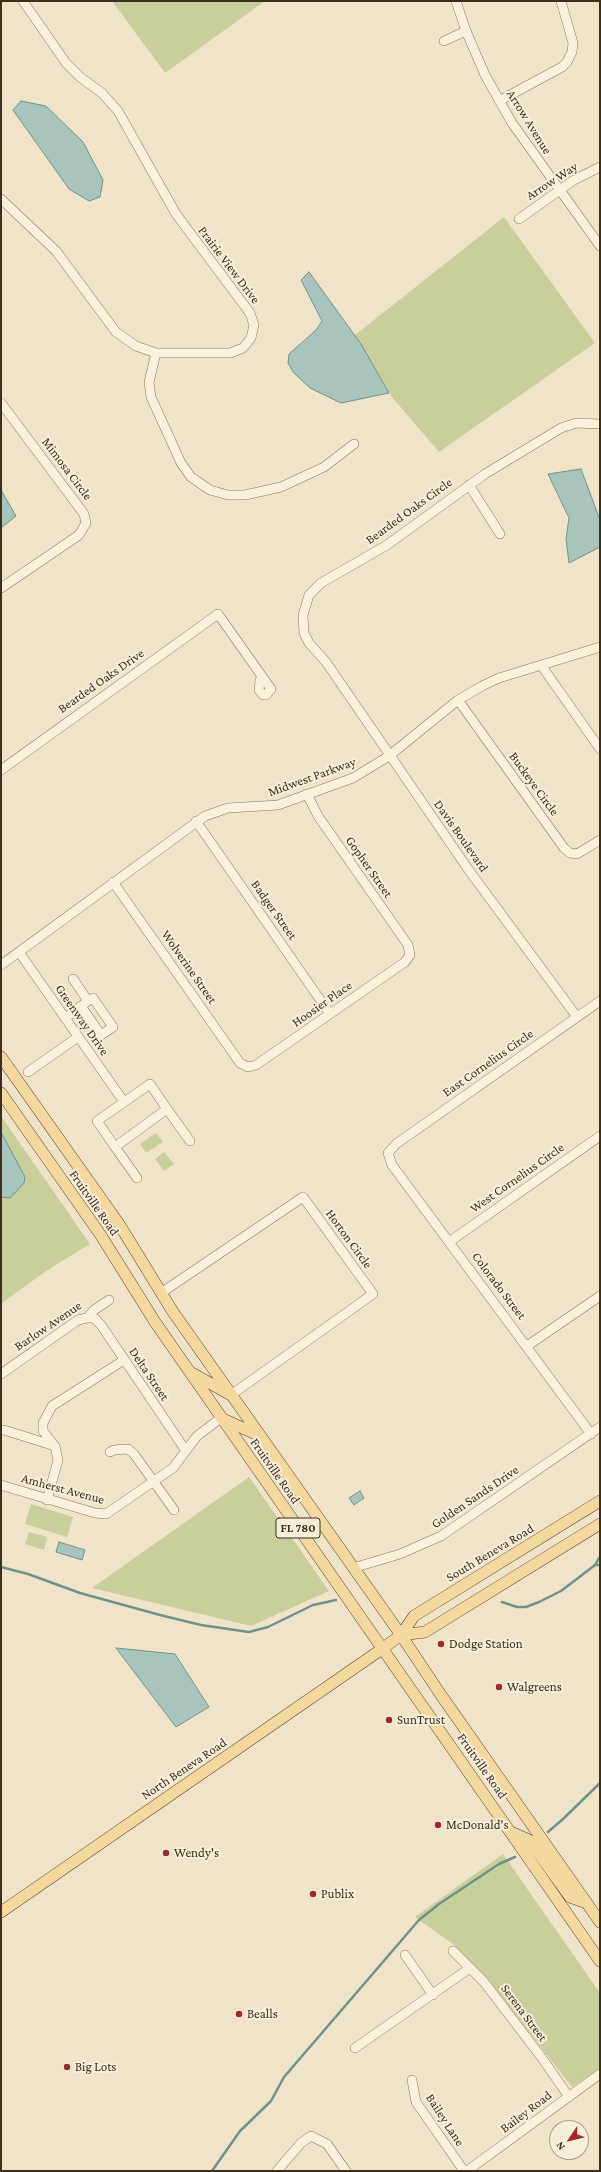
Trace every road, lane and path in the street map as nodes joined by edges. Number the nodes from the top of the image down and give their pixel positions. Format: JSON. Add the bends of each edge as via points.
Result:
{"nodes":[{"id":1,"x":23,"y":1,"type":"edge"},
{"id":2,"x":456,"y":1,"type":"edge"},
{"id":3,"x":561,"y":1,"type":"edge"},
{"id":4,"x":466,"y":31,"type":"junction"},
{"id":5,"x":444,"y":41,"type":"dead end"},
{"id":6,"x":500,"y":101,"type":"junction"},
{"id":7,"x":600,"y":167,"type":"edge"},
{"id":8,"x":559,"y":190,"type":"junction"},
{"id":9,"x":1,"y":199,"type":"edge"},
{"id":10,"x":519,"y":219,"type":"dead end"},
{"id":11,"x":600,"y":246,"type":"edge"},
{"id":12,"x":156,"y":353,"type":"junction"},
{"id":13,"x":1,"y":403,"type":"edge"},
{"id":14,"x":600,"y":424,"type":"edge"},
{"id":15,"x":354,"y":444,"type":"dead end"},
{"id":16,"x":469,"y":485,"type":"junction"},
{"id":17,"x":500,"y":534,"type":"dead end"},
{"id":18,"x":1,"y":588,"type":"edge"},
{"id":19,"x":600,"y":647,"type":"edge"},
{"id":20,"x":540,"y":665,"type":"junction"},
{"id":21,"x":329,"y":666,"type":"joint"},
{"id":22,"x":263,"y":678,"type":"dead end"},
{"id":23,"x":458,"y":700,"type":"junction"},
{"id":24,"x":600,"y":749,"type":"edge"},
{"id":25,"x":389,"y":756,"type":"junction"},
{"id":26,"x":1,"y":770,"type":"edge"},
{"id":27,"x":307,"y":794,"type":"junction"},
{"id":28,"x":196,"y":821,"type":"junction"},
{"id":29,"x":600,"y":840,"type":"edge"},
{"id":30,"x":113,"y":882,"type":"junction"},
{"id":31,"x":19,"y":952,"type":"junction"},
{"id":32,"x":410,"y":955,"type":"joint"},
{"id":33,"x":1,"y":965,"type":"edge"},
{"id":34,"x":73,"y":979,"type":"dead end"},
{"id":35,"x":600,"y":1001,"type":"edge"},
{"id":36,"x":330,"y":1014,"type":"junction"},
{"id":37,"x":577,"y":1017,"type":"junction"},
{"id":38,"x":65,"y":1018,"type":"junction"},
{"id":39,"x":78,"y":1037,"type":"junction"},
{"id":40,"x":1,"y":1057,"type":"edge"},
{"id":41,"x":244,"y":1066,"type":"joint"},
{"id":42,"x":28,"y":1072,"type":"dead end"},
{"id":43,"x":1,"y":1093,"type":"edge"},
{"id":44,"x":124,"y":1102,"type":"junction"},
{"id":45,"x":167,"y":1109,"type":"junction"},
{"id":46,"x":600,"y":1136,"type":"edge"},
{"id":47,"x":386,"y":1140,"type":"dead end"},
{"id":48,"x":190,"y":1141,"type":"dead end"},
{"id":49,"x":115,"y":1147,"type":"junction"},
{"id":50,"x":390,"y":1151,"type":"junction"},
{"id":51,"x":137,"y":1178,"type":"dead end"},
{"id":52,"x":449,"y":1242,"type":"junction"},
{"id":53,"x":161,"y":1293,"type":"junction"},
{"id":54,"x":600,"y":1296,"type":"edge"},
{"id":55,"x":109,"y":1300,"type":"dead end"},
{"id":56,"x":87,"y":1318,"type":"junction"},
{"id":57,"x":527,"y":1346,"type":"junction"},
{"id":58,"x":124,"y":1360,"type":"junction"},
{"id":59,"x":189,"y":1372,"type":"junction"},
{"id":60,"x":1,"y":1374,"type":"edge"},
{"id":61,"x":231,"y":1395,"type":"junction"},
{"id":62,"x":221,"y":1418,"type":"junction"},
{"id":63,"x":600,"y":1428,"type":"edge"},
{"id":64,"x":4,"y":1430,"type":"dead end"},
{"id":65,"x":591,"y":1434,"type":"junction"},
{"id":66,"x":260,"y":1436,"type":"junction"},
{"id":67,"x":53,"y":1444,"type":"junction"},
{"id":68,"x":186,"y":1451,"type":"junction"},
{"id":69,"x":110,"y":1452,"type":"dead end"},
{"id":70,"x":154,"y":1481,"type":"junction"},
{"id":71,"x":2,"y":1488,"type":"edge"},
{"id":72,"x":47,"y":1500,"type":"junction"},
{"id":73,"x":600,"y":1501,"type":"edge"},
{"id":74,"x":174,"y":1510,"type":"dead end"},
{"id":75,"x":600,"y":1524,"type":"edge"},
{"id":76,"x":353,"y":1568,"type":"junction"},
{"id":77,"x":401,"y":1635,"type":"junction"},
{"id":78,"x":382,"y":1649,"type":"junction"},
{"id":79,"x":511,"y":1832,"type":"junction"},
{"id":80,"x":586,"y":1903,"type":"junction"},
{"id":81,"x":1,"y":1912,"type":"edge"},
{"id":82,"x":600,"y":1922,"type":"edge"},
{"id":83,"x":453,"y":1951,"type":"dead end"},
{"id":84,"x":596,"y":1951,"type":"edge"},
{"id":85,"x":405,"y":1955,"type":"dead end"},
{"id":86,"x":600,"y":1961,"type":"edge"},
{"id":87,"x":470,"y":1968,"type":"junction"},
{"id":88,"x":433,"y":1996,"type":"junction"},
{"id":89,"x":355,"y":2048,"type":"dead end"},
{"id":90,"x":600,"y":2074,"type":"edge"},
{"id":91,"x":412,"y":2080,"type":"dead end"},
{"id":92,"x":569,"y":2097,"type":"junction"},
{"id":93,"x":277,"y":2171,"type":"edge"},
{"id":94,"x":346,"y":2171,"type":"edge"},
{"id":95,"x":464,"y":2171,"type":"edge"},
{"id":96,"x":467,"y":2171,"type":"edge"}],
"edges":[{"from":1,"to":12,"type":"street","name":"Prairie View Drive","via":[[66,63],[114,106],[180,220],[250,313],[254,325],[251,338],[236,352],[177,355]]},
{"from":2,"to":4,"type":"street","name":"Arrow Avenue"},
{"from":3,"to":6,"type":"street","via":[[573,43],[567,62]]},
{"from":4,"to":5,"type":"street"},
{"from":4,"to":6,"type":"street","name":"Arrow Avenue","via":[[485,75]]},
{"from":6,"to":8,"type":"street","name":"Arrow Avenue","via":[[527,146]]},
{"from":7,"to":8,"type":"street","name":"Arrow Way"},
{"from":8,"to":10,"type":"street","name":"Arrow Way"},
{"from":8,"to":11,"type":"street","name":"Arrow Avenue"},
{"from":9,"to":12,"type":"street","name":"Prairie View Drive","via":[[56,251],[116,332],[136,346]]},
{"from":12,"to":15,"type":"street","via":[[149,382],[151,397],[181,463],[191,477],[210,490],[228,495],[245,495],[281,487],[324,467]]},
{"from":13,"to":18,"type":"street","name":"Mimosa Circle","via":[[84,514],[86,523],[79,535]]},
{"from":14,"to":16,"type":"street","name":"Bearded Oaks Circle","via":[[576,423],[561,428]]},
{"from":16,"to":17,"type":"street"},
{"from":16,"to":21,"type":"street","name":"Bearded Oaks Circle","via":[[387,544],[322,583],[309,595],[303,615],[304,633],[313,649]]},
{"from":19,"to":20,"type":"street","name":"Midwest Parkway"},
{"from":20,"to":23,"type":"street","name":"Midwest Parkway","via":[[499,678]]},
{"from":20,"to":24,"type":"street"},
{"from":21,"to":25,"type":"street","name":"Davis Boulevard"},
{"from":22,"to":26,"type":"street","name":"Bearded Oaks Drive","via":[[218,614]]},
{"from":23,"to":25,"type":"street","name":"Midwest Parkway"},
{"from":23,"to":29,"type":"street","name":"Buckeye Circle","via":[[564,848],[570,853],[577,854]]},
{"from":25,"to":27,"type":"street","name":"Midwest Parkway","via":[[359,775]]},
{"from":25,"to":37,"type":"street","name":"Davis Boulevard"},
{"from":27,"to":28,"type":"street","name":"Midwest Parkway","via":[[278,805],[228,808]]},
{"from":27,"to":32,"type":"street","name":"Gopher Street","via":[[318,816],[408,945]]},
{"from":28,"to":30,"type":"street","name":"Midwest Parkway"},
{"from":28,"to":36,"type":"street","name":"Badger Street"},
{"from":30,"to":31,"type":"street","name":"Midwest Parkway"},
{"from":30,"to":41,"type":"street","name":"Wolverine Street"},
{"from":31,"to":33,"type":"street","name":"Midwest Parkway"},
{"from":31,"to":38,"type":"street","name":"Greenway Drive"},
{"from":32,"to":36,"type":"street","name":"Hoosier Place","via":[[405,962]]},
{"from":34,"to":38,"type":"street","via":[[85,1004]]},
{"from":35,"to":37,"type":"street","name":"East Cornelius Circle"},
{"from":36,"to":41,"type":"street","name":"Hoosier Place","via":[[256,1065]]},
{"from":37,"to":50,"type":"street","name":"East Cornelius Circle"},
{"from":38,"to":39,"type":"street","name":"Greenway Drive"},
{"from":39,"to":42,"type":"street"},
{"from":39,"to":44,"type":"street","name":"Greenway Drive"},
{"from":40,"to":53,"type":"main road","name":"Fruitville Road","number":"FL 780","via":[[118,1224]]},
{"from":43,"to":59,"type":"main road","name":"Fruitville Road","number":"FL 780","via":[[100,1234]]},
{"from":44,"to":45,"type":"street","via":[[150,1084]]},
{"from":44,"to":49,"type":"street","via":[[97,1121]]},
{"from":45,"to":48,"type":"street"},
{"from":45,"to":49,"type":"street"},
{"from":46,"to":52,"type":"street","name":"West Cornelius Circle"},
{"from":47,"to":50,"type":"street"},
{"from":49,"to":51,"type":"street"},
{"from":50,"to":52,"type":"street","name":"Colorado Street","via":[[392,1165]]},
{"from":52,"to":57,"type":"street","name":"Colorado Street"},
{"from":53,"to":61,"type":"main road","name":"Fruitville Road","number":"FL 780"},
{"from":53,"to":61,"type":"street","name":"Horton Circle","via":[[303,1197],[373,1294]]},
{"from":54,"to":57,"type":"street"},
{"from":55,"to":56,"type":"street","name":"Barlow Avenue"},
{"from":56,"to":58,"type":"street","name":"Delta Street","via":[[94,1318],[101,1325]]},
{"from":56,"to":60,"type":"street","name":"Barlow Avenue","via":[[78,1320]]},
{"from":57,"to":65,"type":"street","name":"Colorado Street"},
{"from":58,"to":67,"type":"street","via":[[52,1406],[43,1423],[43,1431]]},
{"from":58,"to":68,"type":"street","name":"Delta Street"},
{"from":59,"to":61,"type":"main road"},
{"from":59,"to":62,"type":"main road","name":"Fruitville Road","number":"FL 780"},
{"from":61,"to":66,"type":"main road","name":"Fruitville Road","number":"FL 780"},
{"from":62,"to":66,"type":"main road"},
{"from":62,"to":68,"type":"street","name":"Amherst Avenue","via":[[197,1436]]},
{"from":62,"to":78,"type":"main road","name":"Fruitville Road","number":"FL 780"},
{"from":63,"to":65,"type":"street","name":"Golden Sands Drive"},
{"from":64,"to":67,"type":"street"},
{"from":65,"to":76,"type":"street","name":"Golden Sands Drive","via":[[440,1536],[400,1554]]},
{"from":66,"to":76,"type":"main road","name":"Fruitville Road","number":"FL 780"},
{"from":67,"to":72,"type":"street","via":[[58,1460]]},
{"from":68,"to":70,"type":"street","name":"Amherst Avenue","via":[[173,1468]]},
{"from":69,"to":70,"type":"street","via":[[128,1449]]},
{"from":70,"to":72,"type":"street","name":"Amherst Avenue","via":[[106,1514]]},
{"from":70,"to":74,"type":"street"},
{"from":71,"to":72,"type":"street","name":"Amherst Avenue"},
{"from":73,"to":77,"type":"main road","name":"South Beneva Road","via":[[414,1616]]},
{"from":75,"to":77,"type":"main road","name":"South Beneva Road","via":[[425,1632]]},
{"from":76,"to":77,"type":"main road","name":"Fruitville Road","number":"FL 780"},
{"from":77,"to":78,"type":"main road","name":"South Beneva Road"},
{"from":77,"to":80,"type":"main road","name":"Fruitville Road","number":"FL 780"},
{"from":78,"to":79,"type":"main road","name":"Fruitville Road","number":"FL 780"},
{"from":78,"to":81,"type":"main road","name":"North Beneva Road"},
{"from":79,"to":80,"type":"main road","via":[[529,1840],[570,1897]]},
{"from":79,"to":84,"type":"main road","name":"Fruitville Road","number":"FL 780"},
{"from":80,"to":82,"type":"main road","name":"Fruitville Road","number":"FL 780"},
{"from":83,"to":87,"type":"street","name":"Serena Street"},
{"from":84,"to":86,"type":"main road","name":"Fruitville Road","number":"FL 780"},
{"from":85,"to":88,"type":"street"},
{"from":87,"to":88,"type":"street"},
{"from":87,"to":92,"type":"street","name":"Serena Street","via":[[484,1982]]},
{"from":88,"to":89,"type":"street"},
{"from":90,"to":92,"type":"street","name":"Bailey Road"},
{"from":91,"to":95,"type":"street","name":"Bailey Lane","via":[[416,2102]]},
{"from":92,"to":96,"type":"street","name":"Bailey Road"},
{"from":93,"to":94,"type":"street","via":[[301,2143],[311,2136],[327,2144]]}]}
